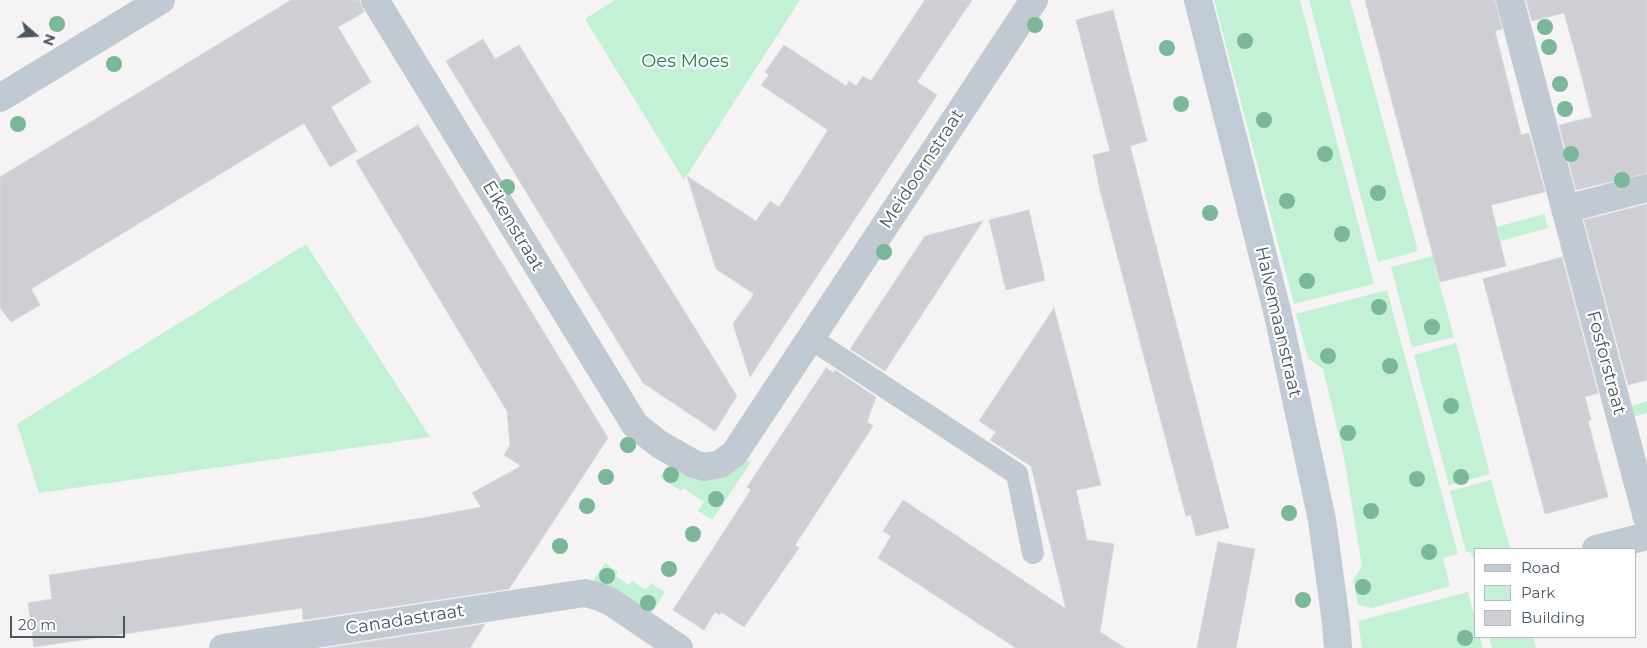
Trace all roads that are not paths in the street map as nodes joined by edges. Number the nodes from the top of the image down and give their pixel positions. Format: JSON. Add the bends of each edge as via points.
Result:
{"nodes":[{"id":1,"x":161,"y":0,"type":"edge"},
{"id":2,"x":375,"y":0,"type":"edge"},
{"id":3,"x":1034,"y":0,"type":"edge"},
{"id":4,"x":1198,"y":0,"type":"edge"},
{"id":5,"x":1510,"y":0,"type":"edge"},
{"id":6,"x":0,"y":98,"type":"edge"},
{"id":7,"x":1647,"y":188,"type":"edge"},
{"id":8,"x":1565,"y":209,"type":"junction"},
{"id":9,"x":810,"y":338,"type":"junction"},
{"id":10,"x":660,"y":444,"type":"joint"},
{"id":11,"x":1647,"y":518,"type":"edge"},
{"id":12,"x":1647,"y":536,"type":"edge"},
{"id":13,"x":1600,"y":548,"type":"edge"},
{"id":14,"x":1034,"y":553,"type":"dead end"},
{"id":15,"x":223,"y":648,"type":"edge"},
{"id":16,"x":679,"y":648,"type":"edge"},
{"id":17,"x":1338,"y":648,"type":"edge"}],
"edges":[{"from":1,"to":6,"type":"street"},
{"from":2,"to":10,"type":"street","name":"Eikenstraat","via":[[635,424]]},
{"from":3,"to":9,"type":"street","name":"Meidoornstraat"},
{"from":4,"to":17,"type":"street","name":"Halvemaanstraat","via":[[1282,335],[1322,520]]},
{"from":5,"to":8,"type":"street","name":"Fosforstraat"},
{"from":7,"to":8,"type":"street"},
{"from":8,"to":11,"type":"street","name":"Fosforstraat"},
{"from":9,"to":10,"type":"street","name":"Meidoornstraat","via":[[734,454],[726,460],[713,466],[700,466]]},
{"from":9,"to":14,"type":"lane","via":[[1017,474]]},
{"from":12,"to":13,"type":"street"},
{"from":15,"to":16,"type":"street","name":"Canadastraat","via":[[585,593],[600,597]]}]}
